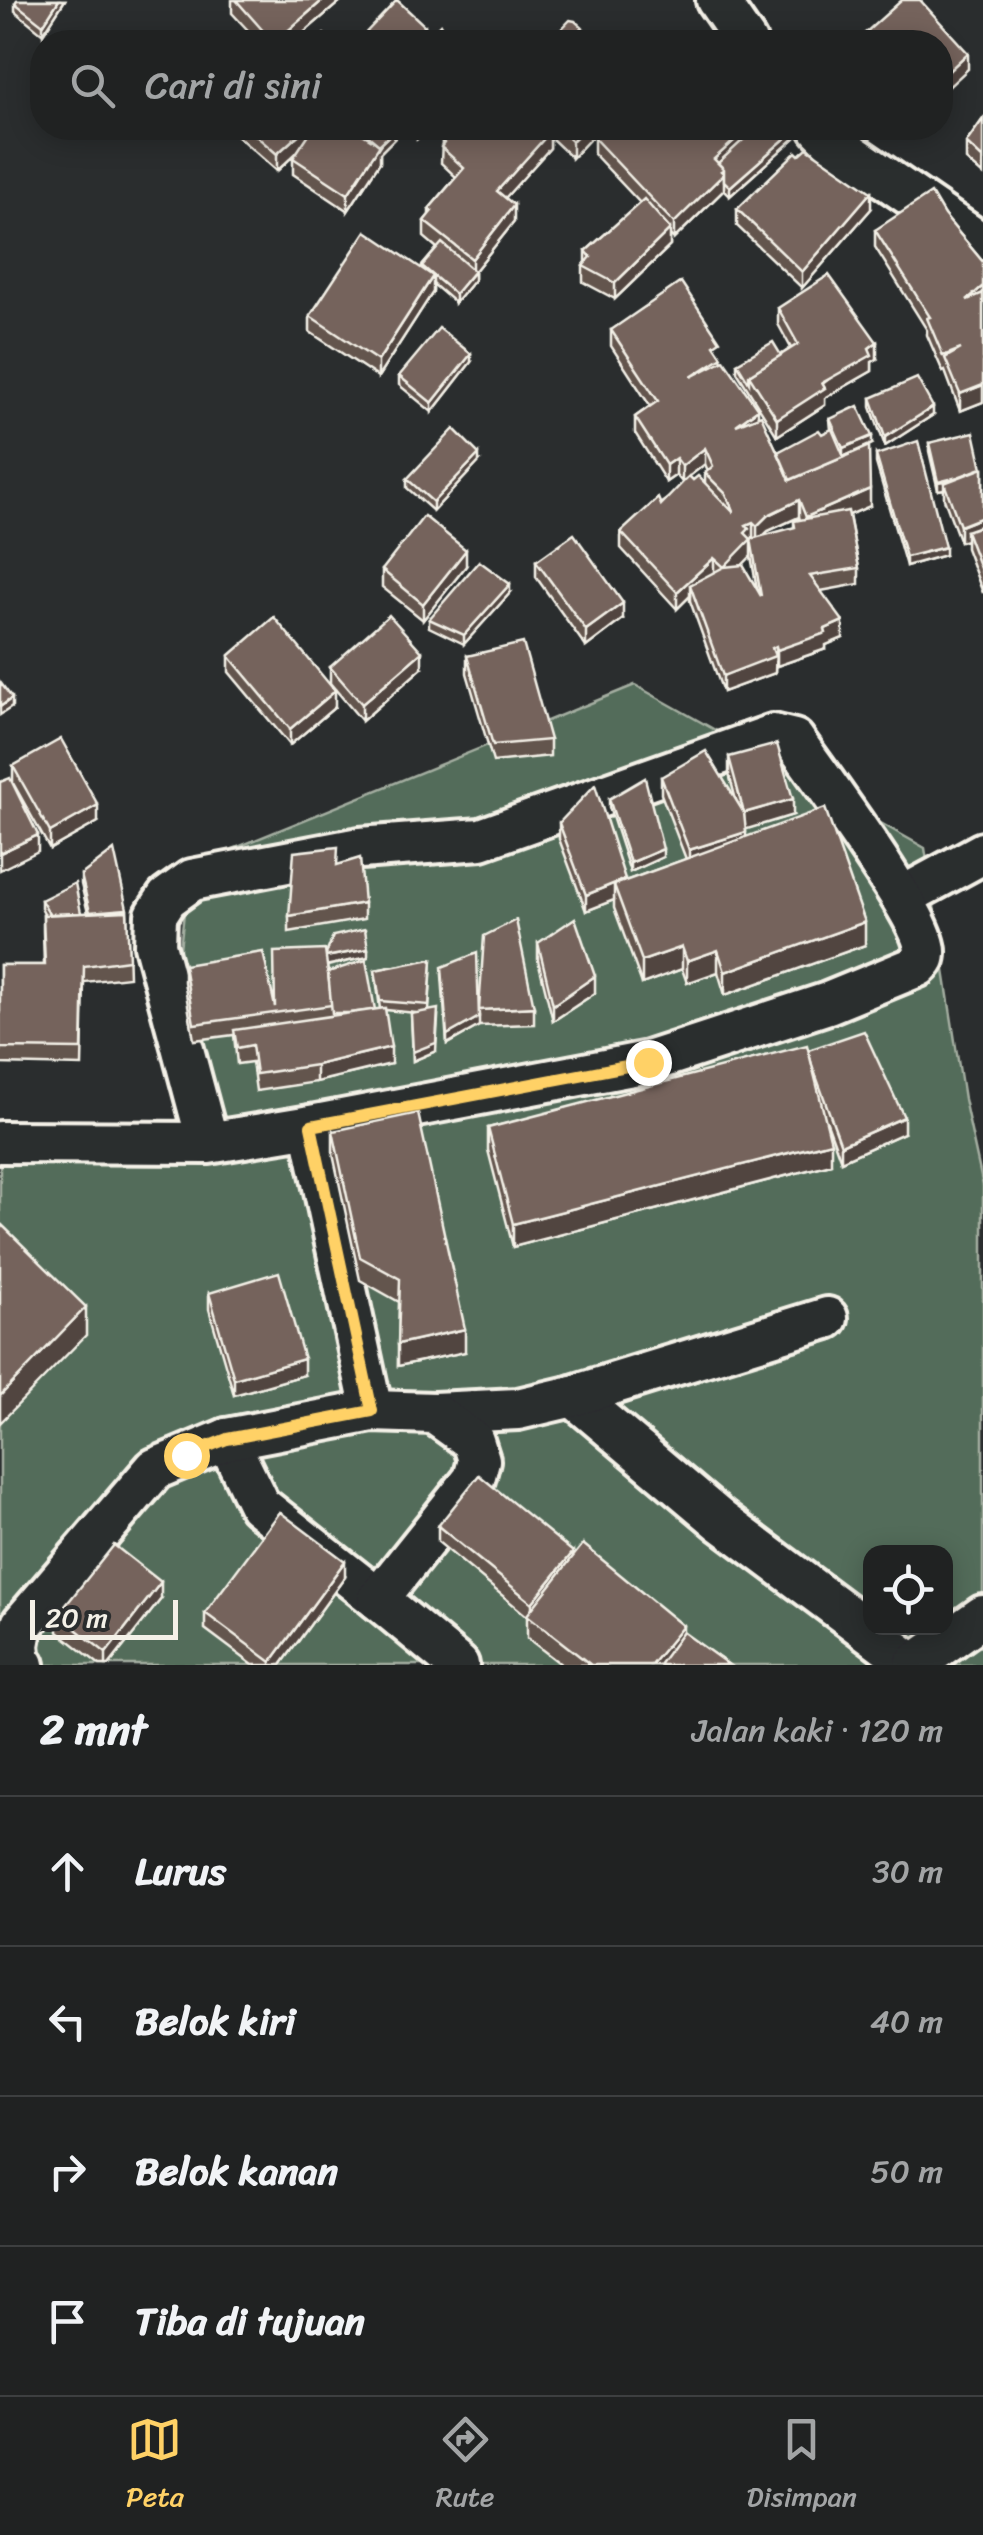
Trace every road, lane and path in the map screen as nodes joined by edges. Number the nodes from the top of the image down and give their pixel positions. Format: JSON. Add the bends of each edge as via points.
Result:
{"nodes":[{"id":1,"x":716,"y":0,"type":"edge"},
{"id":2,"x":737,"y":30,"type":"edge"},
{"id":3,"x":832,"y":140,"type":"edge"},
{"id":4,"x":982,"y":242,"type":"edge"},
{"id":5,"x":983,"y":853,"type":"edge"},
{"id":6,"x":902,"y":897,"type":"junction"},
{"id":7,"x":311,"y":1126,"type":"junction"},
{"id":8,"x":0,"y":1142,"type":"edge"},
{"id":9,"x":208,"y":1144,"type":"junction"},
{"id":10,"x":828,"y":1318,"type":"dead end"},
{"id":11,"x":574,"y":1396,"type":"junction"},
{"id":12,"x":372,"y":1411,"type":"junction"},
{"id":13,"x":434,"y":1413,"type":"junction"},
{"id":14,"x":227,"y":1439,"type":"junction"},
{"id":15,"x":378,"y":1599,"type":"junction"},
{"id":16,"x":983,"y":1616,"type":"edge"},
{"id":17,"x":24,"y":1665,"type":"edge"},
{"id":18,"x":458,"y":1665,"type":"edge"},
{"id":19,"x":914,"y":1665,"type":"edge"}],
"edges":[{"from":1,"to":2,"type":"street"},
{"from":3,"to":4,"type":"street"},
{"from":5,"to":6,"type":"street"},
{"from":6,"to":7,"type":"street","via":[[926,948],[924,959],[828,1003],[648,1062]]},
{"from":6,"to":9,"type":"street","via":[[794,740],[773,735],[481,838],[360,848],[192,880],[156,916],[156,945]]},
{"from":7,"to":9,"type":"street"},
{"from":7,"to":12,"type":"street"},
{"from":8,"to":9,"type":"street"},
{"from":10,"to":11,"type":"street"},
{"from":11,"to":13,"type":"street","via":[[518,1409]]},
{"from":11,"to":19,"type":"street","via":[[721,1520]]},
{"from":12,"to":13,"type":"street"},
{"from":12,"to":14,"type":"street"},
{"from":13,"to":15,"type":"street","via":[[473,1441],[474,1479]]},
{"from":14,"to":15,"type":"street","via":[[259,1505]]},
{"from":14,"to":17,"type":"street","via":[[155,1468],[22,1624]]},
{"from":15,"to":18,"type":"street"},
{"from":16,"to":19,"type":"street"}]}
